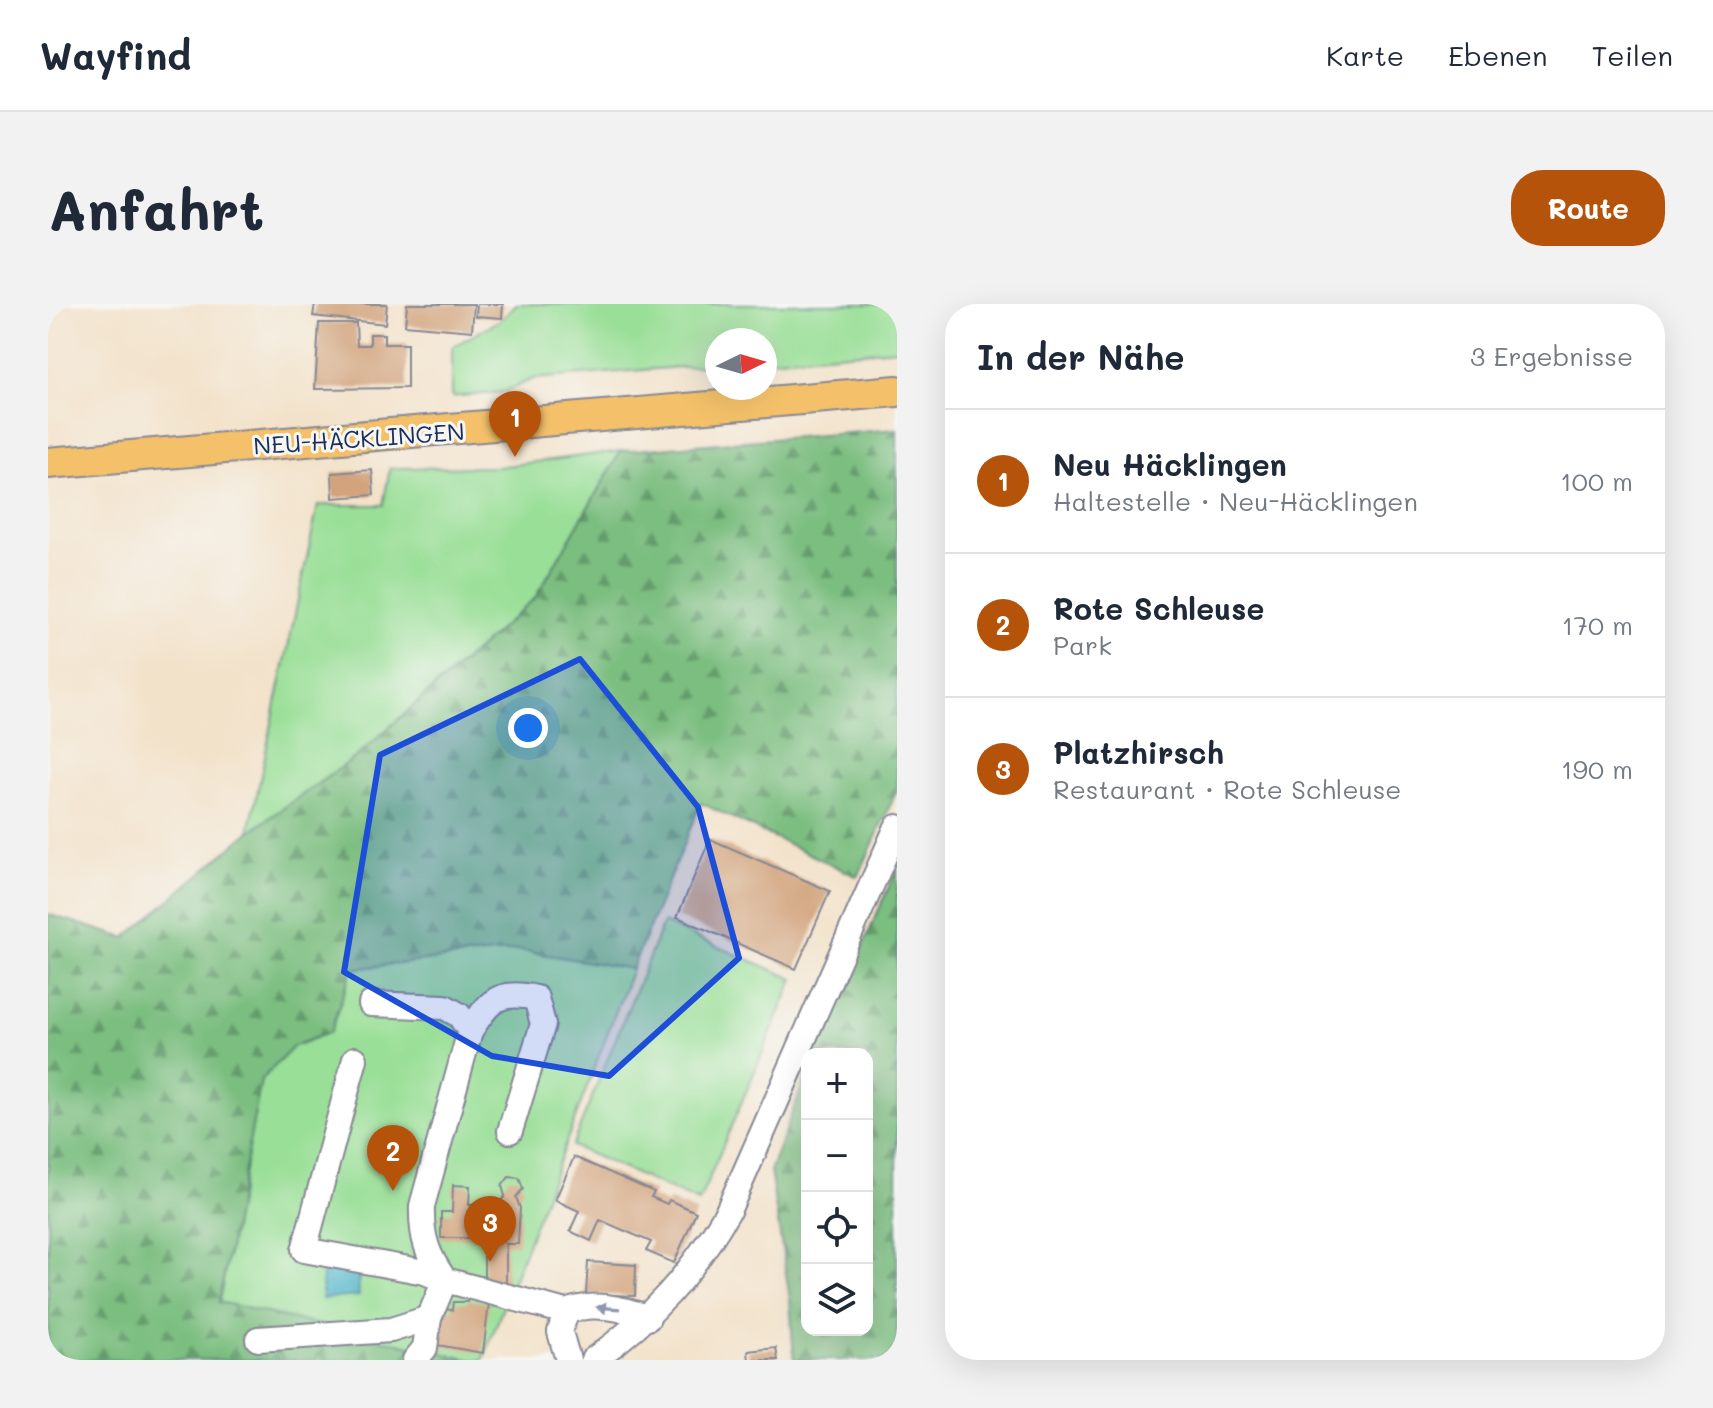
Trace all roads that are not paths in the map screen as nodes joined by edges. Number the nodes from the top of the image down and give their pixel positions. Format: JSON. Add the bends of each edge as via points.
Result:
{"nodes":[{"id":1,"x":897,"y":391,"type":"edge"},
{"id":2,"x":48,"y":450,"type":"edge"},
{"id":3,"x":108,"y":458,"type":"junction"},
{"id":4,"x":48,"y":463,"type":"edge"},
{"id":5,"x":897,"y":827,"type":"edge"},
{"id":6,"x":371,"y":1004,"type":"dead end"},
{"id":7,"x":470,"y":1031,"type":"junction"},
{"id":8,"x":355,"y":1059,"type":"dead end"},
{"id":9,"x":510,"y":1131,"type":"dead end"},
{"id":10,"x":445,"y":1280,"type":"junction"},
{"id":11,"x":566,"y":1312,"type":"junction"},
{"id":12,"x":429,"y":1318,"type":"junction"},
{"id":13,"x":648,"y":1318,"type":"junction"},
{"id":14,"x":258,"y":1339,"type":"dead end"},
{"id":15,"x":415,"y":1360,"type":"edge"},
{"id":16,"x":568,"y":1360,"type":"edge"},
{"id":17,"x":593,"y":1360,"type":"edge"}],
"edges":[{"from":1,"to":3,"type":"main road","name":"NEU-HÄCKLINGEN"},
{"from":2,"to":3,"type":"main road","name":"NEU-HÄCKLINGEN"},
{"from":3,"to":4,"type":"main road","name":"NEU-HÄCKLINGEN"},
{"from":5,"to":13,"type":"street","via":[[728,1211],[685,1279]]},
{"from":6,"to":7,"type":"street","via":[[445,1007]]},
{"from":7,"to":9,"type":"street","via":[[486,1005],[511,992],[536,998],[543,1024]]},
{"from":7,"to":10,"type":"street","via":[[422,1206],[427,1253]]},
{"from":8,"to":10,"type":"street","via":[[304,1250]]},
{"from":10,"to":11,"type":"street"},
{"from":10,"to":12,"type":"street"},
{"from":13,"to":11,"type":"street","one_way":true,"via":[[629,1310],[578,1307]]},
{"from":11,"to":16,"type":"street","via":[[560,1332]]},
{"from":12,"to":14,"type":"street","via":[[391,1330]]},
{"from":12,"to":15,"type":"street","via":[[425,1348]]},
{"from":13,"to":17,"type":"street"}]}
